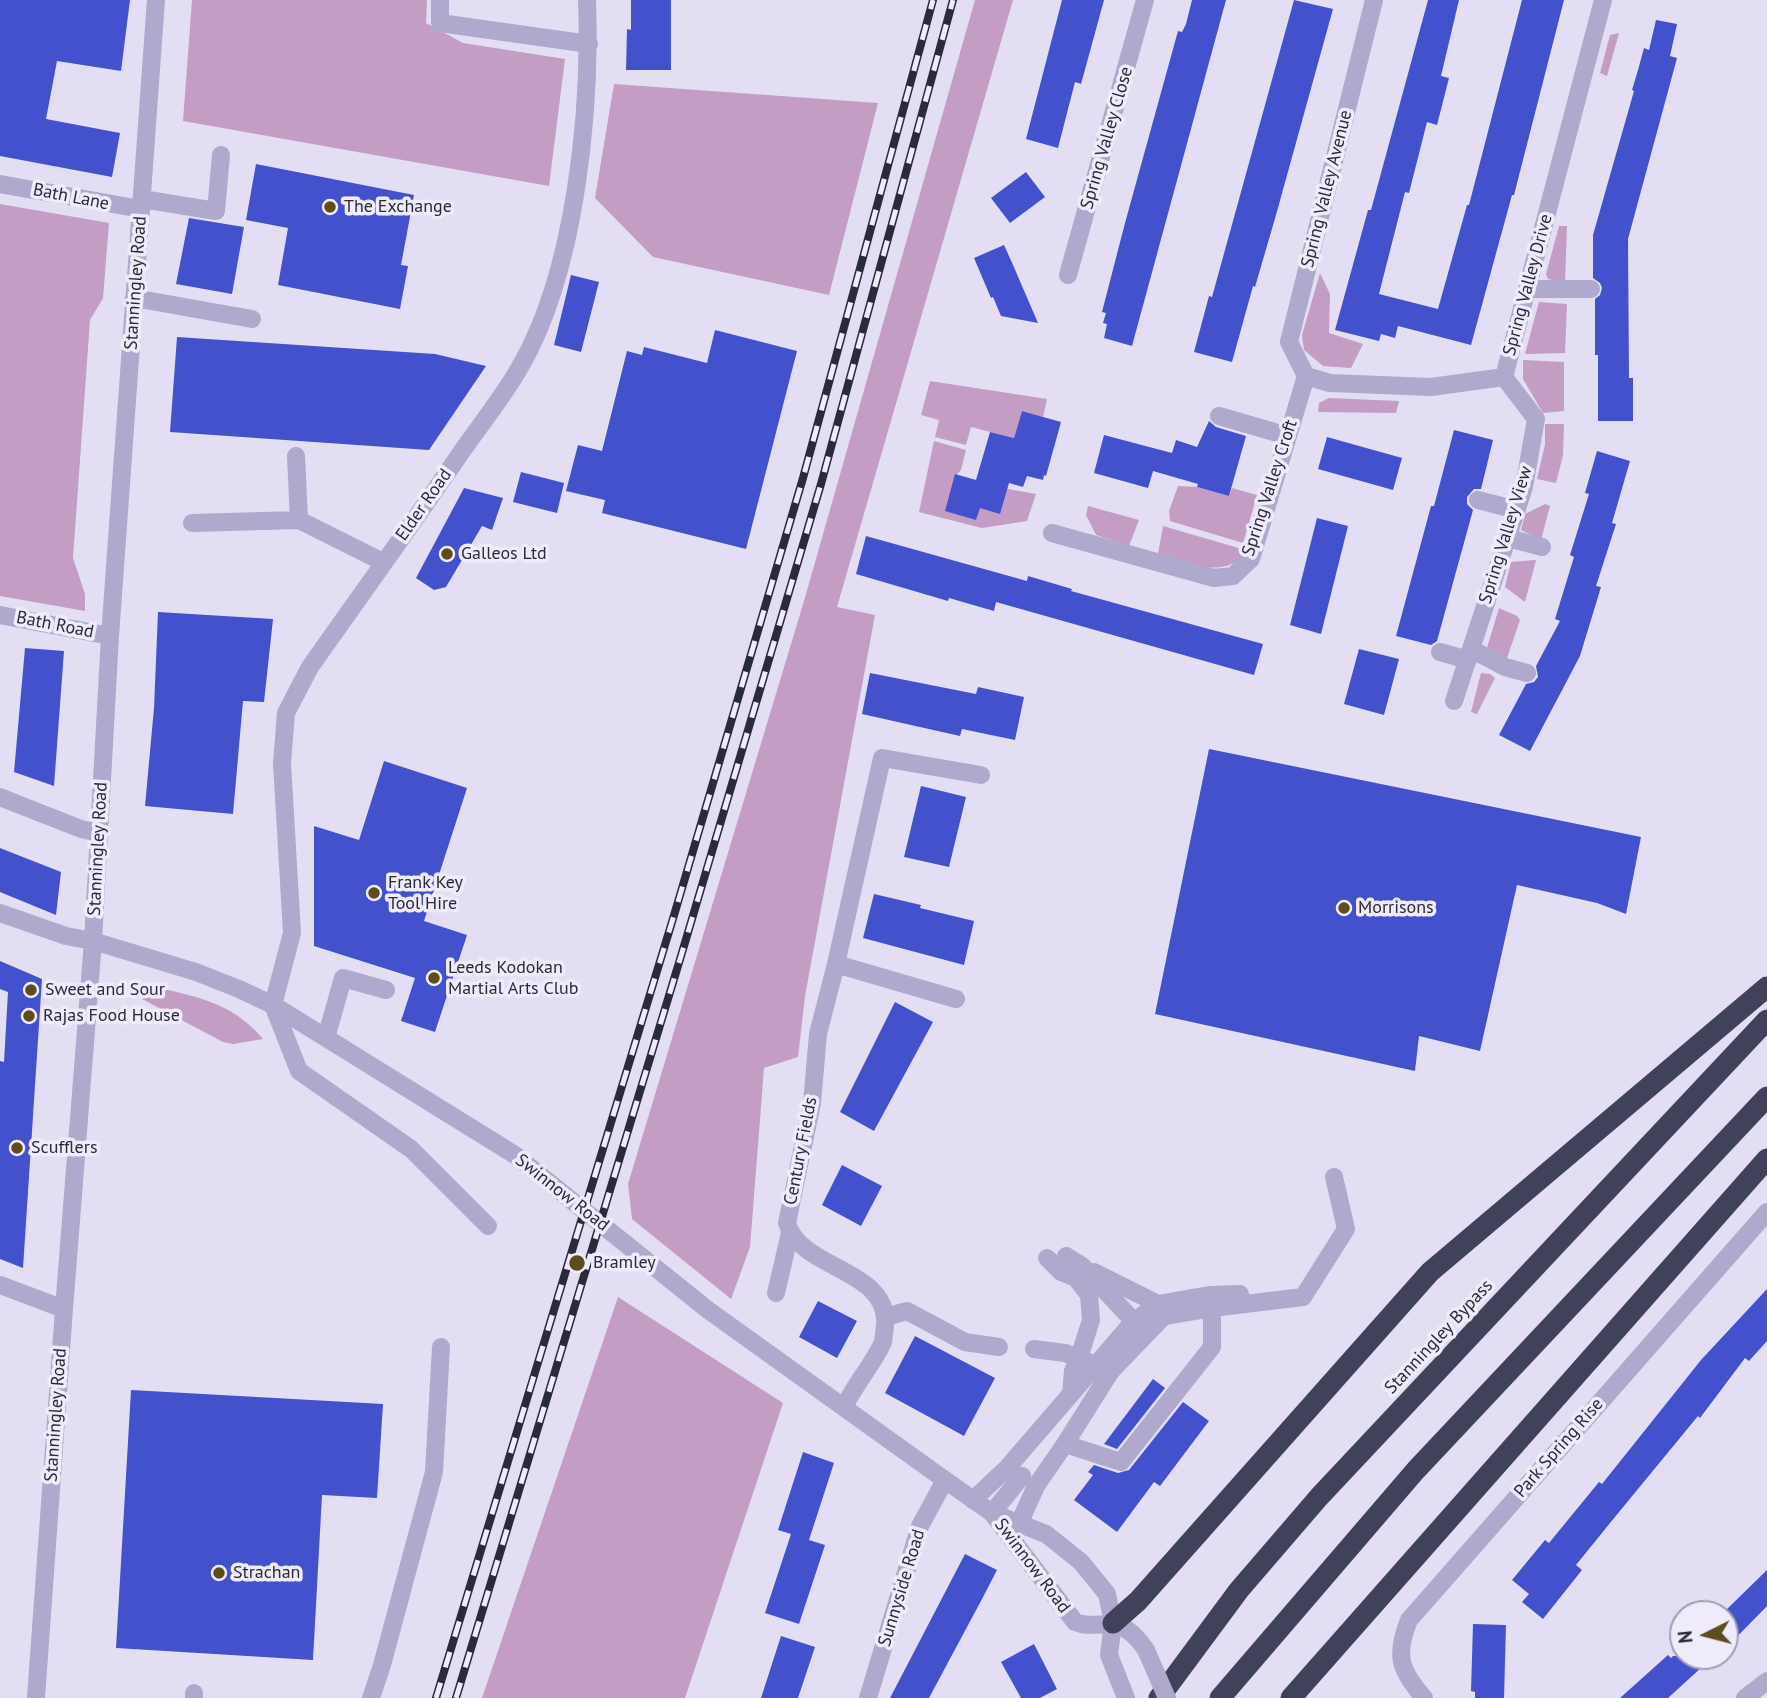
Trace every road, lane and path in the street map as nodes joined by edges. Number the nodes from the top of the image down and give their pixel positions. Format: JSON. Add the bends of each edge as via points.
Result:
{"nodes":[{"id":1,"x":156,"y":0,"type":"edge"},
{"id":2,"x":440,"y":0,"type":"edge"},
{"id":3,"x":587,"y":0,"type":"edge"},
{"id":4,"x":1145,"y":0,"type":"edge"},
{"id":5,"x":1374,"y":0,"type":"edge"},
{"id":6,"x":1603,"y":0,"type":"edge"},
{"id":7,"x":589,"y":44,"type":"junction"},
{"id":8,"x":221,"y":155,"type":"dead end"},
{"id":9,"x":0,"y":184,"type":"edge"},
{"id":10,"x":142,"y":204,"type":"junction"},
{"id":11,"x":1068,"y":275,"type":"dead end"},
{"id":12,"x":1527,"y":289,"type":"junction"},
{"id":13,"x":1591,"y":289,"type":"dead end"},
{"id":14,"x":134,"y":298,"type":"junction"},
{"id":15,"x":252,"y":319,"type":"dead end"},
{"id":16,"x":1306,"y":376,"type":"junction"},
{"id":17,"x":1504,"y":377,"type":"junction"},
{"id":18,"x":1219,"y":416,"type":"dead end"},
{"id":19,"x":1287,"y":436,"type":"junction"},
{"id":20,"x":296,"y":456,"type":"dead end"},
{"id":21,"x":1478,"y":500,"type":"dead end"},
{"id":22,"x":1517,"y":510,"type":"junction"},
{"id":23,"x":299,"y":520,"type":"junction"},
{"id":24,"x":192,"y":523,"type":"dead end"},
{"id":25,"x":1052,"y":533,"type":"dead end"},
{"id":26,"x":1508,"y":538,"type":"junction"},
{"id":27,"x":1542,"y":547,"type":"dead end"},
{"id":28,"x":383,"y":562,"type":"junction"},
{"id":29,"x":0,"y":615,"type":"edge"},
{"id":30,"x":110,"y":636,"type":"junction"},
{"id":31,"x":1440,"y":652,"type":"dead end"},
{"id":32,"x":1469,"y":654,"type":"junction"},
{"id":33,"x":1527,"y":673,"type":"dead end"},
{"id":34,"x":1454,"y":701,"type":"dead end"},
{"id":35,"x":981,"y":775,"type":"dead end"},
{"id":36,"x":0,"y":797,"type":"edge"},
{"id":37,"x":99,"y":833,"type":"junction"},
{"id":38,"x":0,"y":913,"type":"edge"},
{"id":39,"x":93,"y":942,"type":"junction"},
{"id":40,"x":836,"y":964,"type":"junction"},
{"id":41,"x":1767,"y":988,"type":"edge"},
{"id":42,"x":386,"y":990,"type":"dead end"},
{"id":43,"x":956,"y":999,"type":"dead end"},
{"id":44,"x":273,"y":1005,"type":"junction"},
{"id":45,"x":1767,"y":1020,"type":"edge"},
{"id":46,"x":326,"y":1038,"type":"junction"},
{"id":47,"x":1767,"y":1097,"type":"edge"},
{"id":48,"x":1767,"y":1158,"type":"edge"},
{"id":49,"x":1334,"y":1177,"type":"dead end"},
{"id":50,"x":1767,"y":1212,"type":"edge"},
{"id":51,"x":488,"y":1226,"type":"dead end"},
{"id":52,"x":1346,"y":1229,"type":"junction"},
{"id":53,"x":789,"y":1233,"type":"junction"},
{"id":54,"x":1066,"y":1256,"type":"dead end"},
{"id":55,"x":1047,"y":1258,"type":"dead end"},
{"id":56,"x":1082,"y":1266,"type":"junction"},
{"id":57,"x":0,"y":1285,"type":"edge"},
{"id":58,"x":776,"y":1293,"type":"dead end"},
{"id":59,"x":1204,"y":1302,"type":"junction"},
{"id":60,"x":1158,"y":1304,"type":"junction"},
{"id":61,"x":64,"y":1309,"type":"junction"},
{"id":62,"x":885,"y":1317,"type":"junction"},
{"id":63,"x":1139,"y":1328,"type":"junction"},
{"id":64,"x":441,"y":1347,"type":"dead end"},
{"id":65,"x":999,"y":1347,"type":"dead end"},
{"id":66,"x":1034,"y":1349,"type":"dead end"},
{"id":67,"x":1095,"y":1365,"type":"junction"},
{"id":68,"x":844,"y":1407,"type":"junction"},
{"id":69,"x":1065,"y":1444,"type":"junction"},
{"id":70,"x":1022,"y":1476,"type":"dead end"},
{"id":71,"x":945,"y":1480,"type":"junction"},
{"id":72,"x":973,"y":1500,"type":"junction"},
{"id":73,"x":992,"y":1513,"type":"junction"},
{"id":74,"x":1019,"y":1524,"type":"junction"},
{"id":75,"x":1113,"y":1623,"type":"junction"},
{"id":76,"x":1767,"y":1681,"type":"edge"},
{"id":77,"x":1123,"y":1692,"type":"edge"},
{"id":78,"x":36,"y":1698,"type":"edge"},
{"id":79,"x":371,"y":1698,"type":"edge"},
{"id":80,"x":868,"y":1698,"type":"edge"},
{"id":81,"x":1158,"y":1698,"type":"edge"},
{"id":82,"x":1167,"y":1698,"type":"edge"},
{"id":83,"x":1220,"y":1698,"type":"edge"},
{"id":84,"x":1291,"y":1698,"type":"edge"},
{"id":85,"x":1424,"y":1698,"type":"edge"},
{"id":86,"x":1745,"y":1698,"type":"edge"}],
"edges":[{"from":1,"to":10,"type":"street","name":"Stanningley Road"},
{"from":2,"to":7,"type":"street","via":[[440,23]]},
{"from":3,"to":7,"type":"street","name":"Elder Road"},
{"from":4,"to":11,"type":"street","name":"Spring Valley Close"},
{"from":5,"to":16,"type":"street","name":"Spring Valley Avenue","via":[[1289,342]]},
{"from":6,"to":12,"type":"street","name":"Spring Valley Drive"},
{"from":7,"to":28,"type":"street","name":"Elder Road","via":[[573,204],[547,306],[521,366]]},
{"from":8,"to":10,"type":"street","name":"Bath Lane","via":[[215,211]]},
{"from":9,"to":10,"type":"street","name":"Bath Lane"},
{"from":10,"to":14,"type":"street","name":"Stanningley Road"},
{"from":12,"to":13,"type":"street"},
{"from":12,"to":17,"type":"street","name":"Spring Valley Drive"},
{"from":14,"to":15,"type":"street"},
{"from":14,"to":30,"type":"street","name":"Stanningley Road"},
{"from":16,"to":17,"type":"street","name":"Spring Valley Drive","via":[[1330,383],[1431,387]]},
{"from":16,"to":19,"type":"street","name":"Spring Valley Croft"},
{"from":17,"to":22,"type":"street","name":"Spring Valley View","via":[[1536,419]]},
{"from":18,"to":19,"type":"street"},
{"from":19,"to":25,"type":"street","name":"Spring Valley Croft","via":[[1251,559],[1233,576],[1214,578]]},
{"from":20,"to":23,"type":"street"},
{"from":21,"to":22,"type":"street"},
{"from":22,"to":26,"type":"street","name":"Spring Valley View"},
{"from":23,"to":24,"type":"street"},
{"from":23,"to":28,"type":"street"},
{"from":26,"to":27,"type":"street"},
{"from":26,"to":32,"type":"street","name":"Spring Valley View"},
{"from":28,"to":44,"type":"street","name":"Elder Road","via":[[310,667],[286,713],[282,763],[292,933]]},
{"from":29,"to":30,"type":"street","name":"Bath Road"},
{"from":30,"to":37,"type":"street","name":"Stanningley Road"},
{"from":31,"to":32,"type":"street"},
{"from":32,"to":33,"type":"street"},
{"from":32,"to":34,"type":"street","name":"Spring Valley View"},
{"from":35,"to":40,"type":"street","name":"Century Fields","via":[[882,758]]},
{"from":36,"to":37,"type":"street"},
{"from":37,"to":39,"type":"street","name":"Stanningley Road"},
{"from":38,"to":39,"type":"street","name":"Swinnow Road"},
{"from":39,"to":44,"type":"street","name":"Swinnow Road","via":[[196,972]]},
{"from":39,"to":61,"type":"street","name":"Stanningley Road"},
{"from":40,"to":43,"type":"street"},
{"from":40,"to":53,"type":"street","name":"Century Fields","via":[[818,1034],[812,1103],[787,1223]]},
{"from":41,"to":75,"type":"highway","via":[[1430,1272],[1139,1601]]},
{"from":42,"to":46,"type":"street","via":[[343,978]]},
{"from":44,"to":46,"type":"street","name":"Swinnow Road"},
{"from":44,"to":51,"type":"street","via":[[299,1071],[411,1149]]},
{"from":45,"to":81,"type":"highway","name":"Stanningley Bypass","via":[[1319,1497],[1239,1590]]},
{"from":46,"to":68,"type":"street","name":"Swinnow Road","via":[[515,1155],[708,1310]]},
{"from":47,"to":83,"type":"highway","via":[[1416,1470]]},
{"from":48,"to":84,"type":"highway"},
{"from":49,"to":52,"type":"street"},
{"from":50,"to":85,"type":"street","name":"Park Spring Rise","via":[[1409,1619],[1400,1643],[1402,1666]]},
{"from":52,"to":59,"type":"street","via":[[1298,1285]]},
{"from":52,"to":59,"type":"street","via":[[1303,1297]]},
{"from":53,"to":58,"type":"street","name":"Century Fields"},
{"from":53,"to":62,"type":"street","via":[[805,1249],[878,1296]]},
{"from":54,"to":56,"type":"street"},
{"from":55,"to":67,"type":"street","via":[[1061,1272],[1076,1278],[1088,1295]]},
{"from":56,"to":60,"type":"street"},
{"from":56,"to":63,"type":"street"},
{"from":57,"to":61,"type":"street"},
{"from":59,"to":60,"type":"street"},
{"from":59,"to":63,"type":"street"},
{"from":59,"to":69,"type":"street","via":[[1212,1347],[1121,1462]]},
{"from":60,"to":63,"type":"street"},
{"from":61,"to":78,"type":"street","name":"Stanningley Road"},
{"from":62,"to":65,"type":"street","via":[[907,1311],[965,1342]]},
{"from":62,"to":68,"type":"street","via":[[883,1341]]},
{"from":63,"to":67,"type":"street"},
{"from":64,"to":79,"type":"street","via":[[434,1472]]},
{"from":66,"to":67,"type":"street","via":[[1065,1353]]},
{"from":67,"to":69,"type":"street"},
{"from":67,"to":72,"type":"street","via":[[1008,1467]]},
{"from":68,"to":71,"type":"street","name":"Swinnow Road"},
{"from":69,"to":74,"type":"street","via":[[1036,1486]]},
{"from":70,"to":73,"type":"street"},
{"from":71,"to":72,"type":"street","name":"Swinnow Road"},
{"from":71,"to":80,"type":"street","name":"Sunnyside Road","via":[[920,1526]]},
{"from":72,"to":73,"type":"street","name":"Swinnow Road"},
{"from":73,"to":74,"type":"street","name":"Swinnow Road"},
{"from":73,"to":75,"type":"street","name":"Swinnow Road","via":[[1075,1622],[1085,1626]]},
{"from":74,"to":75,"type":"street","name":"Swinnow Road","via":[[1046,1534],[1081,1562],[1107,1594]]},
{"from":75,"to":77,"type":"street","name":"Swinnow Road","via":[[1109,1655]]},
{"from":75,"to":82,"type":"street","bridge":true,"via":[[1137,1636]]},
{"from":76,"to":86,"type":"street"}]}
